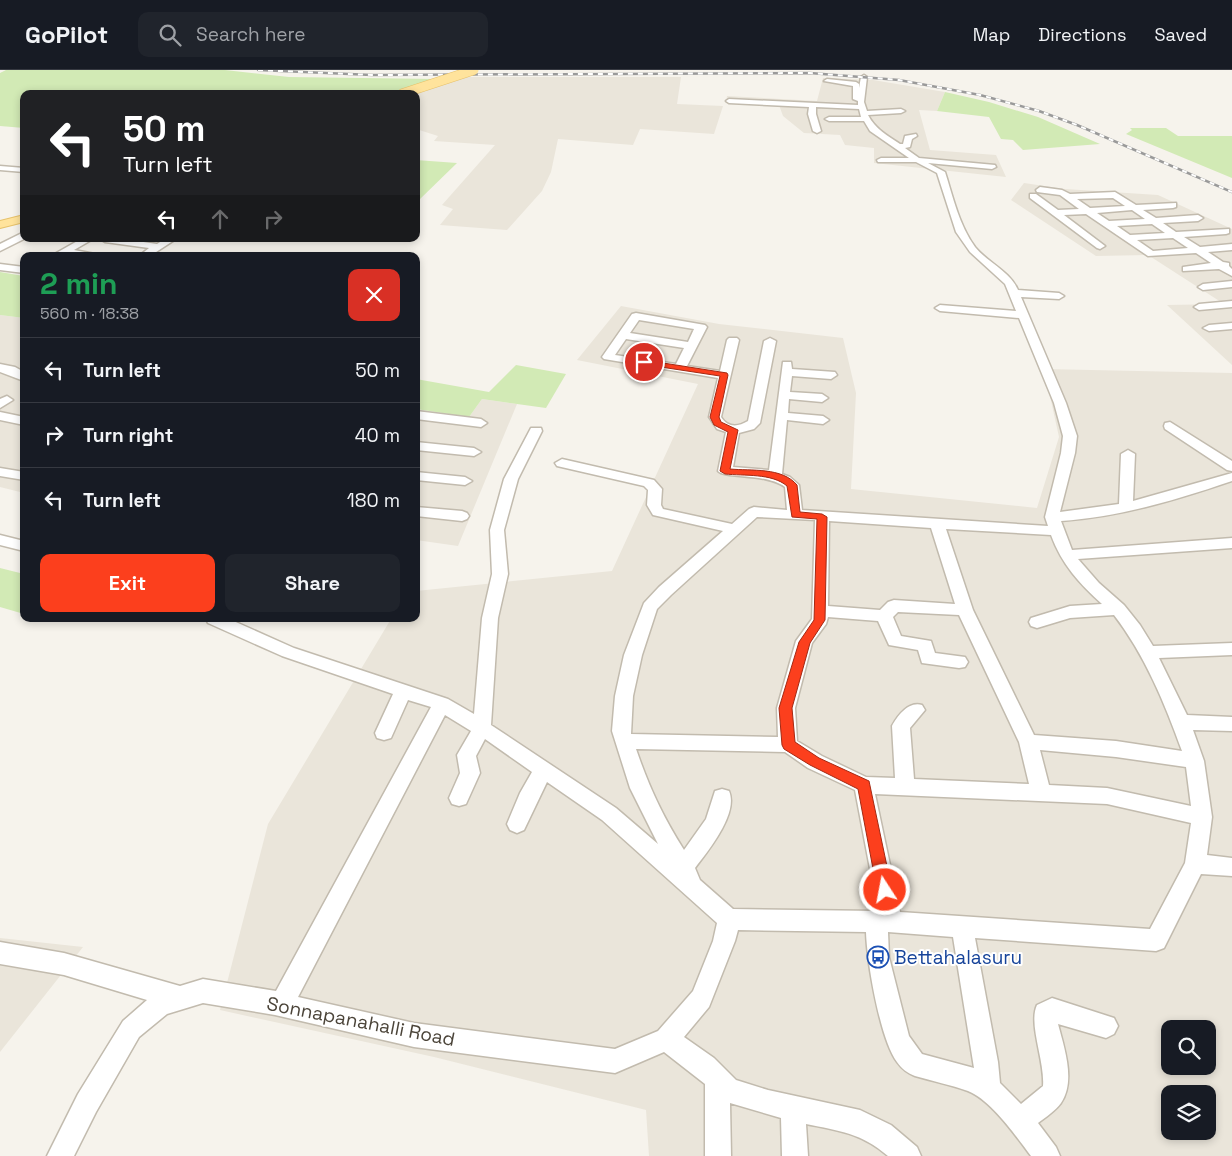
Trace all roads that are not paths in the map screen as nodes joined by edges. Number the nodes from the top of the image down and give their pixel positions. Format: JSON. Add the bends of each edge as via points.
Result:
{"nodes":[{"id":1,"x":470,"y":70,"type":"edge"},
{"id":2,"x":474,"y":70,"type":"edge"},
{"id":3,"x":482,"y":70,"type":"edge"},
{"id":4,"x":864,"y":74,"type":"edge"},
{"id":5,"x":827,"y":82,"type":"dead end"},
{"id":6,"x":408,"y":90,"type":"edge"},
{"id":7,"x":413,"y":90,"type":"edge"},
{"id":8,"x":833,"y":90,"type":"dead end"},
{"id":9,"x":420,"y":91,"type":"edge"},
{"id":10,"x":825,"y":97,"type":"dead end"},
{"id":11,"x":729,"y":101,"type":"dead end"},
{"id":12,"x":813,"y":105,"type":"junction"},
{"id":13,"x":861,"y":105,"type":"junction"},
{"id":14,"x":829,"y":119,"type":"dead end"},
{"id":15,"x":896,"y":120,"type":"dead end"},
{"id":16,"x":817,"y":131,"type":"dead end"},
{"id":17,"x":881,"y":160,"type":"dead end"},
{"id":18,"x":919,"y":161,"type":"junction"},
{"id":19,"x":992,"y":167,"type":"dead end"},
{"id":20,"x":0,"y":168,"type":"edge"},
{"id":21,"x":20,"y":170,"type":"edge"},
{"id":22,"x":1040,"y":190,"type":"dead end"},
{"id":23,"x":1033,"y":196,"type":"dead end"},
{"id":24,"x":1068,"y":197,"type":"junction"},
{"id":25,"x":1173,"y":205,"type":"dead end"},
{"id":26,"x":1136,"y":208,"type":"junction"},
{"id":27,"x":1088,"y":210,"type":"junction"},
{"id":28,"x":1056,"y":213,"type":"junction"},
{"id":29,"x":1198,"y":218,"type":"dead end"},
{"id":30,"x":1155,"y":220,"type":"junction"},
{"id":31,"x":20,"y":221,"type":"edge"},
{"id":32,"x":1108,"y":224,"type":"junction"},
{"id":33,"x":0,"y":226,"type":"edge"},
{"id":34,"x":1226,"y":231,"type":"dead end"},
{"id":35,"x":1175,"y":234,"type":"junction"},
{"id":36,"x":20,"y":237,"type":"edge"},
{"id":37,"x":1129,"y":238,"type":"junction"},
{"id":38,"x":82,"y":242,"type":"edge"},
{"id":39,"x":125,"y":242,"type":"edge"},
{"id":40,"x":166,"y":242,"type":"edge"},
{"id":41,"x":1100,"y":246,"type":"dead end"},
{"id":42,"x":159,"y":247,"type":"junction"},
{"id":43,"x":1232,"y":247,"type":"edge"},
{"id":44,"x":0,"y":248,"type":"edge"},
{"id":45,"x":1200,"y":250,"type":"junction"},
{"id":46,"x":64,"y":252,"type":"edge"},
{"id":47,"x":151,"y":252,"type":"edge"},
{"id":48,"x":1227,"y":265,"type":"edge"},
{"id":49,"x":0,"y":267,"type":"edge"},
{"id":50,"x":1187,"y":269,"type":"dead end"},
{"id":51,"x":20,"y":270,"type":"edge"},
{"id":52,"x":1232,"y":272,"type":"edge"},
{"id":53,"x":1232,"y":284,"type":"edge"},
{"id":54,"x":1203,"y":287,"type":"dead end"},
{"id":55,"x":1015,"y":293,"type":"junction"},
{"id":56,"x":1058,"y":296,"type":"dead end"},
{"id":57,"x":1232,"y":304,"type":"edge"},
{"id":58,"x":1198,"y":307,"type":"dead end"},
{"id":59,"x":940,"y":308,"type":"dead end"},
{"id":60,"x":1024,"y":315,"type":"junction"},
{"id":61,"x":1232,"y":326,"type":"edge"},
{"id":62,"x":1209,"y":328,"type":"dead end"},
{"id":63,"x":622,"y":335,"type":"junction"},
{"id":64,"x":732,"y":340,"type":"dead end"},
{"id":65,"x":770,"y":341,"type":"dead end"},
{"id":66,"x":691,"y":346,"type":"junction"},
{"id":67,"x":0,"y":368,"type":"edge"},
{"id":68,"x":680,"y":368,"type":"junction"},
{"id":69,"x":787,"y":368,"type":"joint"},
{"id":70,"x":20,"y":375,"type":"edge"},
{"id":71,"x":724,"y":375,"type":"junction"},
{"id":72,"x":831,"y":375,"type":"dead end"},
{"id":73,"x":785,"y":395,"type":"junction"},
{"id":74,"x":822,"y":398,"type":"dead end"},
{"id":75,"x":420,"y":415,"type":"edge"},
{"id":76,"x":0,"y":416,"type":"edge"},
{"id":77,"x":782,"y":416,"type":"junction"},
{"id":78,"x":20,"y":420,"type":"edge"},
{"id":79,"x":823,"y":420,"type":"dead end"},
{"id":80,"x":481,"y":423,"type":"dead end"},
{"id":81,"x":1170,"y":426,"type":"dead end"},
{"id":82,"x":733,"y":430,"type":"junction"},
{"id":83,"x":536,"y":431,"type":"dead end"},
{"id":84,"x":420,"y":446,"type":"edge"},
{"id":85,"x":474,"y":452,"type":"dead end"},
{"id":86,"x":1128,"y":454,"type":"dead end"},
{"id":87,"x":562,"y":463,"type":"dead end"},
{"id":88,"x":1232,"y":467,"type":"edge"},
{"id":89,"x":0,"y":472,"type":"edge"},
{"id":90,"x":20,"y":475,"type":"edge"},
{"id":91,"x":775,"y":475,"type":"junction"},
{"id":92,"x":420,"y":476,"type":"edge"},
{"id":93,"x":1232,"y":477,"type":"edge"},
{"id":94,"x":465,"y":481,"type":"dead end"},
{"id":95,"x":1126,"y":508,"type":"junction"},
{"id":96,"x":420,"y":511,"type":"edge"},
{"id":97,"x":795,"y":514,"type":"junction"},
{"id":98,"x":462,"y":516,"type":"dead end"},
{"id":99,"x":822,"y":517,"type":"junction"},
{"id":100,"x":938,"y":524,"type":"junction"},
{"id":101,"x":1054,"y":524,"type":"junction"},
{"id":102,"x":734,"y":529,"type":"junction"},
{"id":103,"x":0,"y":540,"type":"edge"},
{"id":104,"x":1232,"y":543,"type":"edge"},
{"id":105,"x":20,"y":545,"type":"edge"},
{"id":106,"x":1066,"y":555,"type":"junction"},
{"id":107,"x":1118,"y":609,"type":"junction"},
{"id":108,"x":965,"y":610,"type":"junction"},
{"id":109,"x":820,"y":611,"type":"junction"},
{"id":110,"x":884,"y":616,"type":"junction"},
{"id":111,"x":221,"y":622,"type":"edge"},
{"id":112,"x":1037,"y":622,"type":"dead end"},
{"id":113,"x":1232,"y":650,"type":"edge"},
{"id":114,"x":1148,"y":652,"type":"junction"},
{"id":115,"x":959,"y":662,"type":"dead end"},
{"id":116,"x":403,"y":691,"type":"junction"},
{"id":117,"x":442,"y":704,"type":"junction"},
{"id":118,"x":916,"y":710,"type":"dead end"},
{"id":119,"x":1181,"y":722,"type":"junction"},
{"id":120,"x":1232,"y":724,"type":"edge"},
{"id":121,"x":482,"y":728,"type":"junction"},
{"id":122,"x":384,"y":733,"type":"dead end"},
{"id":123,"x":624,"y":741,"type":"junction"},
{"id":124,"x":1028,"y":742,"type":"junction"},
{"id":125,"x":788,"y":745,"type":"junction"},
{"id":126,"x":1195,"y":761,"type":"junction"},
{"id":127,"x":544,"y":769,"type":"junction"},
{"id":128,"x":864,"y":785,"type":"junction"},
{"id":129,"x":905,"y":787,"type":"junction"},
{"id":130,"x":1042,"y":793,"type":"junction"},
{"id":131,"x":722,"y":797,"type":"dead end"},
{"id":132,"x":458,"y":798,"type":"dead end"},
{"id":133,"x":1202,"y":817,"type":"junction"},
{"id":134,"x":517,"y":824,"type":"dead end"},
{"id":135,"x":1195,"y":864,"type":"junction"},
{"id":136,"x":683,"y":867,"type":"junction"},
{"id":137,"x":1232,"y":867,"type":"edge"},
{"id":138,"x":701,"y":896,"type":"junction"},
{"id":139,"x":729,"y":919,"type":"junction"},
{"id":140,"x":883,"y":922,"type":"junction"},
{"id":141,"x":962,"y":927,"type":"junction"},
{"id":142,"x":0,"y":953,"type":"edge"},
{"id":143,"x":181,"y":998,"type":"junction"},
{"id":144,"x":281,"y":1005,"type":"junction"},
{"id":145,"x":1106,"y":1026,"type":"dead end"},
{"id":146,"x":666,"y":1039,"type":"junction"},
{"id":147,"x":717,"y":1079,"type":"junction"},
{"id":148,"x":988,"y":1089,"type":"junction"},
{"id":149,"x":793,"y":1108,"type":"junction"},
{"id":150,"x":1020,"y":1121,"type":"junction"},
{"id":151,"x":902,"y":1154,"type":"edge"},
{"id":152,"x":60,"y":1156,"type":"edge"},
{"id":153,"x":718,"y":1156,"type":"edge"},
{"id":154,"x":795,"y":1156,"type":"edge"},
{"id":155,"x":1047,"y":1156,"type":"edge"}],
"edges":[{"from":1,"to":6,"type":"main road"},
{"from":2,"to":7,"type":"main road","bridge":true},
{"from":3,"to":9,"type":"main road","bridge":true},
{"from":4,"to":13,"type":"street"},
{"from":5,"to":13,"type":"street","via":[[856,84]]},
{"from":8,"to":13,"type":"street"},
{"from":10,"to":13,"type":"street"},
{"from":11,"to":12,"type":"street"},
{"from":12,"to":13,"type":"street"},
{"from":12,"to":16,"type":"street"},
{"from":13,"to":14,"type":"street"},
{"from":13,"to":15,"type":"street","via":[[898,112]]},
{"from":13,"to":18,"type":"street","via":[[873,129],[908,143]]},
{"from":17,"to":18,"type":"street"},
{"from":18,"to":19,"type":"street"},
{"from":18,"to":55,"type":"street","via":[[942,172],[961,232],[973,250],[1010,283]]},
{"from":20,"to":21,"type":"street"},
{"from":22,"to":24,"type":"street"},
{"from":23,"to":28,"type":"street"},
{"from":24,"to":26,"type":"street","via":[[1115,195]]},
{"from":24,"to":27,"type":"street"},
{"from":25,"to":26,"type":"street"},
{"from":26,"to":27,"type":"street"},
{"from":26,"to":30,"type":"street"},
{"from":27,"to":28,"type":"street"},
{"from":27,"to":32,"type":"street"},
{"from":28,"to":41,"type":"street"},
{"from":29,"to":30,"type":"street"},
{"from":30,"to":32,"type":"street"},
{"from":30,"to":35,"type":"street"},
{"from":31,"to":33,"type":"main road"},
{"from":32,"to":37,"type":"street"},
{"from":34,"to":35,"type":"street"},
{"from":35,"to":37,"type":"street"},
{"from":35,"to":45,"type":"street"},
{"from":36,"to":44,"type":"street"},
{"from":37,"to":45,"type":"street","via":[[1152,254]]},
{"from":38,"to":46,"type":"street"},
{"from":39,"to":42,"type":"street"},
{"from":40,"to":42,"type":"street"},
{"from":42,"to":47,"type":"street"},
{"from":43,"to":45,"type":"street"},
{"from":45,"to":48,"type":"street"},
{"from":48,"to":50,"type":"street"},
{"from":48,"to":52,"type":"street"},
{"from":49,"to":51,"type":"street"},
{"from":53,"to":54,"type":"street"},
{"from":55,"to":56,"type":"street"},
{"from":55,"to":60,"type":"street"},
{"from":57,"to":58,"type":"street"},
{"from":59,"to":60,"type":"street"},
{"from":60,"to":101,"type":"street","via":[[1070,436]]},
{"from":61,"to":62,"type":"street"},
{"from":63,"to":66,"type":"street"},
{"from":63,"to":66,"type":"street","via":[[636,316],[701,327]]},
{"from":63,"to":68,"type":"street","via":[[608,357]]},
{"from":64,"to":71,"type":"street"},
{"from":65,"to":82,"type":"street","via":[[754,423]]},
{"from":66,"to":68,"type":"street"},
{"from":67,"to":70,"type":"street"},
{"from":68,"to":71,"type":"street"},
{"from":69,"to":72,"type":"street"},
{"from":69,"to":73,"type":"street"},
{"from":71,"to":82,"type":"street","via":[[715,417],[723,428]]},
{"from":73,"to":74,"type":"street"},
{"from":73,"to":77,"type":"street"},
{"from":75,"to":80,"type":"street"},
{"from":76,"to":78,"type":"street"},
{"from":77,"to":79,"type":"street"},
{"from":77,"to":91,"type":"street"},
{"from":81,"to":88,"type":"street"},
{"from":82,"to":91,"type":"street","via":[[725,471]]},
{"from":83,"to":121,"type":"street","via":[[510,478],[497,530],[500,574],[490,618]]},
{"from":84,"to":85,"type":"street"},
{"from":86,"to":95,"type":"street"},
{"from":87,"to":102,"type":"street","via":[[648,483],[655,489],[654,505],[658,512]]},
{"from":89,"to":90,"type":"street"},
{"from":91,"to":97,"type":"street","via":[[792,485]]},
{"from":92,"to":94,"type":"street"},
{"from":93,"to":95,"type":"street"},
{"from":95,"to":101,"type":"street"},
{"from":96,"to":98,"type":"street"},
{"from":97,"to":99,"type":"street"},
{"from":97,"to":102,"type":"street","via":[[754,512]]},
{"from":99,"to":100,"type":"street"},
{"from":99,"to":109,"type":"street"},
{"from":100,"to":101,"type":"street"},
{"from":100,"to":108,"type":"street"},
{"from":101,"to":106,"type":"street"},
{"from":102,"to":123,"type":"street","via":[[650,607],[633,655],[624,696],[621,731]]},
{"from":103,"to":105,"type":"street"},
{"from":104,"to":106,"type":"street"},
{"from":106,"to":107,"type":"street","via":[[1093,587]]},
{"from":107,"to":112,"type":"street","via":[[1070,612]]},
{"from":107,"to":114,"type":"street"},
{"from":108,"to":110,"type":"street","via":[[894,606]]},
{"from":108,"to":124,"type":"street"},
{"from":109,"to":110,"type":"street"},
{"from":109,"to":125,"type":"street","via":[[820,620],[804,642],[786,708]]},
{"from":110,"to":115,"type":"street","via":[[895,641],[925,645],[928,660]]},
{"from":111,"to":116,"type":"street","via":[[288,652]]},
{"from":113,"to":114,"type":"street"},
{"from":114,"to":119,"type":"street"},
{"from":116,"to":117,"type":"street"},
{"from":116,"to":122,"type":"street"},
{"from":117,"to":121,"type":"street"},
{"from":117,"to":144,"type":"street"},
{"from":118,"to":129,"type":"street","via":[[901,726]]},
{"from":119,"to":120,"type":"street"},
{"from":119,"to":126,"type":"street"},
{"from":121,"to":127,"type":"street"},
{"from":121,"to":132,"type":"street","via":[[466,756],[470,774]]},
{"from":123,"to":125,"type":"street"},
{"from":123,"to":136,"type":"street","via":[[655,822]]},
{"from":124,"to":126,"type":"street","via":[[1116,749]]},
{"from":124,"to":130,"type":"street"},
{"from":125,"to":128,"type":"street"},
{"from":126,"to":133,"type":"street"},
{"from":127,"to":134,"type":"street"},
{"from":127,"to":138,"type":"street","via":[[609,814]]},
{"from":128,"to":129,"type":"street"},
{"from":128,"to":140,"type":"street"},
{"from":129,"to":130,"type":"street"},
{"from":130,"to":133,"type":"street","via":[[1106,796]]},
{"from":131,"to":136,"type":"street","via":[[721,808],[712,826]]},
{"from":133,"to":135,"type":"street"},
{"from":135,"to":137,"type":"street"},
{"from":135,"to":141,"type":"street","via":[[1156,940]]},
{"from":136,"to":138,"type":"street"},
{"from":138,"to":139,"type":"street"},
{"from":139,"to":140,"type":"street"},
{"from":139,"to":146,"type":"street","name":"Sonnapanahalli Road","via":[[724,941],[701,999]]},
{"from":140,"to":141,"type":"street"},
{"from":140,"to":148,"type":"street","via":[[878,957],[898,1039],[905,1053],[915,1064],[976,1081]]},
{"from":141,"to":148,"type":"street"},
{"from":142,"to":143,"type":"street","via":[[64,964]]},
{"from":143,"to":144,"type":"street","name":"Sonnapanahalli Road","via":[[203,991]]},
{"from":143,"to":152,"type":"street","name":"Sonnapanahalli Road","via":[[160,1004],[131,1029]]},
{"from":144,"to":146,"type":"street","name":"Sonnapanahalli Road","via":[[414,1035],[615,1061]]},
{"from":145,"to":150,"type":"street","via":[[1052,1010],[1045,1013],[1056,1087]]},
{"from":146,"to":147,"type":"street"},
{"from":147,"to":149,"type":"street","via":[[728,1090]]},
{"from":147,"to":153,"type":"street"},
{"from":148,"to":150,"type":"street"},
{"from":149,"to":151,"type":"street","via":[[860,1124],[882,1134]]},
{"from":149,"to":154,"type":"street"},
{"from":150,"to":155,"type":"street"}]}
